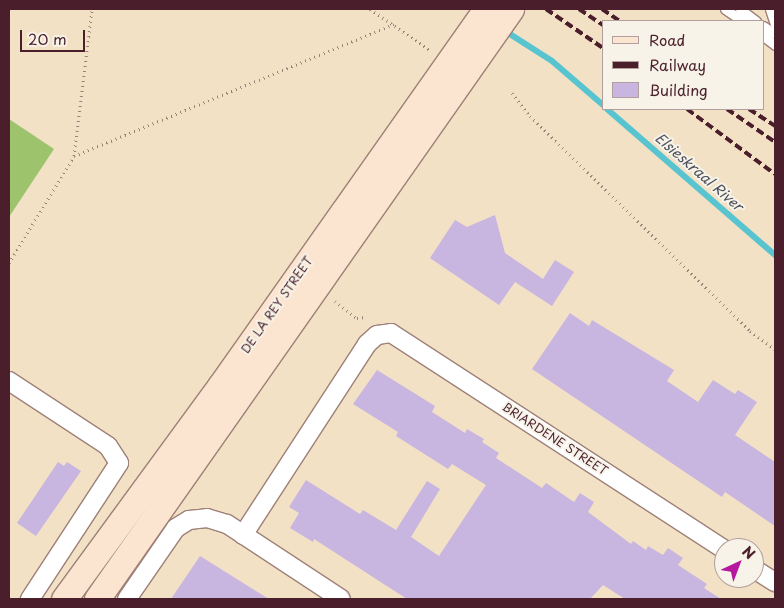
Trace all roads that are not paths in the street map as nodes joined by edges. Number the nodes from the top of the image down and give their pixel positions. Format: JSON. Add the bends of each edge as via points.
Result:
{"nodes":[{"id":1,"x":486,"y":9,"type":"edge"},
{"id":2,"x":511,"y":9,"type":"edge"},
{"id":3,"x":726,"y":9,"type":"edge"},
{"id":4,"x":740,"y":9,"type":"edge"},
{"id":5,"x":770,"y":9,"type":"edge"},
{"id":6,"x":742,"y":20,"type":"edge"},
{"id":7,"x":755,"y":20,"type":"edge"},
{"id":8,"x":775,"y":24,"type":"edge"},
{"id":9,"x":764,"y":27,"type":"edge"},
{"id":10,"x":775,"y":34,"type":"edge"},
{"id":11,"x":764,"y":37,"type":"edge"},
{"id":12,"x":775,"y":44,"type":"edge"},
{"id":13,"x":470,"y":48,"type":"junction"},
{"id":14,"x":9,"y":382,"type":"edge"},
{"id":15,"x":243,"y":535,"type":"junction"},
{"id":16,"x":714,"y":542,"type":"edge"},
{"id":17,"x":764,"y":575,"type":"edge"},
{"id":18,"x":775,"y":582,"type":"edge"},
{"id":19,"x":30,"y":599,"type":"edge"},
{"id":20,"x":64,"y":599,"type":"edge"},
{"id":21,"x":97,"y":599,"type":"edge"},
{"id":22,"x":127,"y":599,"type":"edge"},
{"id":23,"x":341,"y":599,"type":"edge"}],
"edges":[{"from":1,"to":13,"type":"main road","name":"DE LA REY STREET"},
{"from":2,"to":13,"type":"main road","name":"DE LA REY STREET"},
{"from":3,"to":6,"type":"lane"},
{"from":4,"to":7,"type":"lane"},
{"from":5,"to":8,"type":"lane"},
{"from":9,"to":10,"type":"lane"},
{"from":11,"to":12,"type":"lane"},
{"from":13,"to":20,"type":"main road","name":"DE LA REY STREET"},
{"from":13,"to":21,"type":"main road","name":"DE LA REY STREET"},
{"from":14,"to":19,"type":"street","via":[[108,446],[117,458],[117,468]]},
{"from":15,"to":16,"type":"street","name":"BRIARDENE STREET","via":[[367,344],[384,333],[398,336]]},
{"from":15,"to":22,"type":"street","via":[[226,524],[207,518],[183,523],[169,534]]},
{"from":15,"to":23,"type":"street"},
{"from":17,"to":18,"type":"street"}]}
